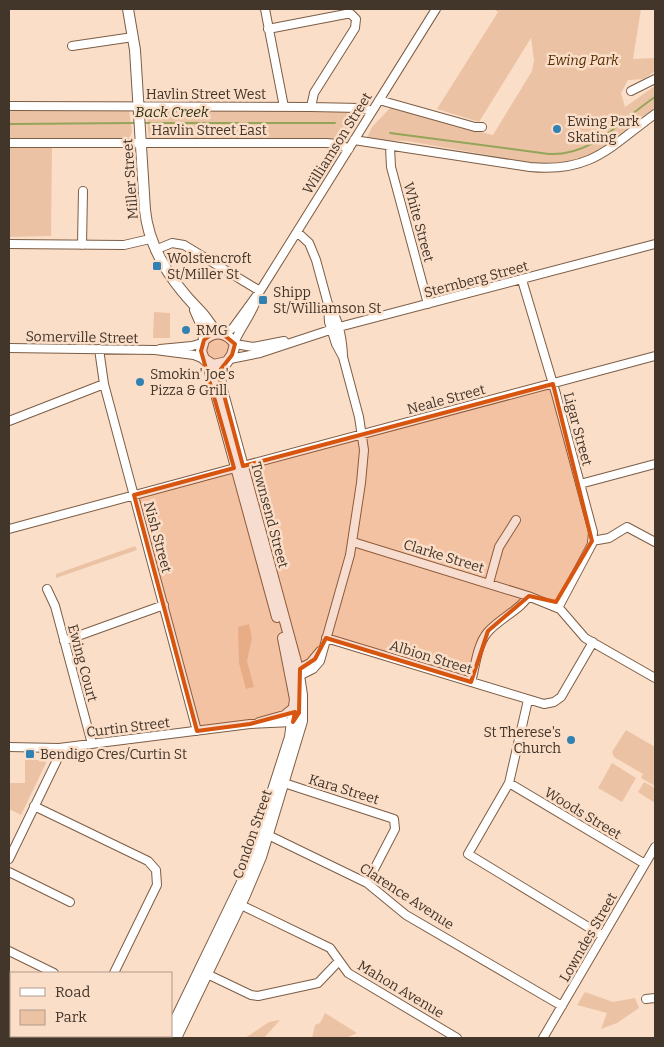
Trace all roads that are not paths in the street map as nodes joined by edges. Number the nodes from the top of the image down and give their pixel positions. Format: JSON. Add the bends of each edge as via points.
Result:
{"nodes":[{"id":1,"x":128,"y":9,"type":"edge"},
{"id":2,"x":264,"y":9,"type":"edge"},
{"id":3,"x":436,"y":9,"type":"edge"},
{"id":4,"x":268,"y":29,"type":"junction"},
{"id":5,"x":133,"y":36,"type":"junction"},
{"id":6,"x":72,"y":46,"type":"dead end"},
{"id":7,"x":655,"y":79,"type":"edge"},
{"id":8,"x":631,"y":91,"type":"dead end"},
{"id":9,"x":379,"y":100,"type":"junction"},
{"id":10,"x":9,"y":106,"type":"edge"},
{"id":11,"x":284,"y":107,"type":"junction"},
{"id":12,"x":311,"y":107,"type":"junction"},
{"id":13,"x":139,"y":111,"type":"junction"},
{"id":14,"x":372,"y":111,"type":"junction"},
{"id":15,"x":655,"y":114,"type":"edge"},
{"id":16,"x":482,"y":127,"type":"dead end"},
{"id":17,"x":354,"y":140,"type":"junction"},
{"id":18,"x":9,"y":143,"type":"edge"},
{"id":19,"x":141,"y":143,"type":"junction"},
{"id":20,"x":390,"y":147,"type":"junction"},
{"id":21,"x":349,"y":149,"type":"junction"},
{"id":22,"x":83,"y":191,"type":"dead end"},
{"id":23,"x":297,"y":232,"type":"junction"},
{"id":24,"x":150,"y":239,"type":"junction"},
{"id":25,"x":9,"y":244,"type":"edge"},
{"id":26,"x":655,"y":244,"type":"edge"},
{"id":27,"x":82,"y":245,"type":"junction"},
{"id":28,"x":155,"y":250,"type":"junction"},
{"id":29,"x":522,"y":280,"type":"junction"},
{"id":30,"x":260,"y":291,"type":"junction"},
{"id":31,"x":428,"y":304,"type":"junction"},
{"id":32,"x":193,"y":305,"type":"junction"},
{"id":33,"x":335,"y":329,"type":"junction"},
{"id":34,"x":221,"y":334,"type":"junction"},
{"id":35,"x":303,"y":338,"type":"junction"},
{"id":36,"x":203,"y":341,"type":"junction"},
{"id":37,"x":235,"y":344,"type":"junction"},
{"id":38,"x":9,"y":348,"type":"edge"},
{"id":39,"x":99,"y":350,"type":"junction"},
{"id":40,"x":156,"y":350,"type":"junction"},
{"id":41,"x":655,"y":356,"type":"edge"},
{"id":42,"x":205,"y":360,"type":"junction"},
{"id":43,"x":228,"y":361,"type":"junction"},
{"id":44,"x":104,"y":384,"type":"junction"},
{"id":45,"x":553,"y":384,"type":"junction"},
{"id":46,"x":9,"y":421,"type":"edge"},
{"id":47,"x":362,"y":433,"type":"junction"},
{"id":48,"x":655,"y":464,"type":"edge"},
{"id":49,"x":239,"y":467,"type":"junction"},
{"id":50,"x":580,"y":484,"type":"junction"},
{"id":51,"x":134,"y":495,"type":"junction"},
{"id":52,"x":516,"y":520,"type":"dead end"},
{"id":53,"x":9,"y":529,"type":"edge"},
{"id":54,"x":353,"y":542,"type":"junction"},
{"id":55,"x":592,"y":542,"type":"junction"},
{"id":56,"x":655,"y":542,"type":"edge"},
{"id":57,"x":489,"y":583,"type":"junction"},
{"id":58,"x":47,"y":589,"type":"dead end"},
{"id":59,"x":528,"y":596,"type":"junction"},
{"id":60,"x":164,"y":605,"type":"junction"},
{"id":61,"x":557,"y":605,"type":"junction"},
{"id":62,"x":326,"y":638,"type":"junction"},
{"id":63,"x":64,"y":641,"type":"junction"},
{"id":64,"x":593,"y":642,"type":"junction"},
{"id":65,"x":296,"y":673,"type":"junction"},
{"id":66,"x":655,"y":678,"type":"edge"},
{"id":67,"x":471,"y":682,"type":"junction"},
{"id":68,"x":528,"y":700,"type":"junction"},
{"id":69,"x":295,"y":706,"type":"junction"},
{"id":70,"x":293,"y":722,"type":"junction"},
{"id":71,"x":250,"y":724,"type":"junction"},
{"id":72,"x":197,"y":731,"type":"junction"},
{"id":73,"x":92,"y":744,"type":"junction"},
{"id":74,"x":9,"y":747,"type":"edge"},
{"id":75,"x":59,"y":748,"type":"junction"},
{"id":76,"x":284,"y":783,"type":"junction"},
{"id":77,"x":509,"y":783,"type":"junction"},
{"id":78,"x":34,"y":806,"type":"junction"},
{"id":79,"x":264,"y":834,"type":"junction"},
{"id":80,"x":655,"y":848,"type":"edge"},
{"id":81,"x":11,"y":850,"type":"edge"},
{"id":82,"x":9,"y":859,"type":"edge"},
{"id":83,"x":645,"y":864,"type":"junction"},
{"id":84,"x":9,"y":872,"type":"edge"},
{"id":85,"x":367,"y":883,"type":"junction"},
{"id":86,"x":70,"y":902,"type":"dead end"},
{"id":87,"x":237,"y":903,"type":"junction"},
{"id":88,"x":603,"y":936,"type":"junction"},
{"id":89,"x":9,"y":951,"type":"edge"},
{"id":90,"x":339,"y":961,"type":"junction"},
{"id":91,"x":52,"y":972,"type":"edge"},
{"id":92,"x":114,"y":972,"type":"edge"},
{"id":93,"x":207,"y":974,"type":"junction"},
{"id":94,"x":655,"y":998,"type":"edge"},
{"id":95,"x":646,"y":999,"type":"dead end"},
{"id":96,"x":562,"y":1006,"type":"junction"},
{"id":97,"x":172,"y":1027,"type":"edge"},
{"id":98,"x":176,"y":1038,"type":"edge"},
{"id":99,"x":457,"y":1038,"type":"edge"},
{"id":100,"x":543,"y":1038,"type":"edge"}],
"edges":[{"from":1,"to":5,"type":"main road","name":"Miller Street"},
{"from":2,"to":4,"type":"street"},
{"from":3,"to":9,"type":"street","name":"Williamson Street"},
{"from":4,"to":11,"type":"street"},
{"from":4,"to":12,"type":"street","via":[[346,14],[354,17],[356,28],[314,93]]},
{"from":5,"to":6,"type":"street"},
{"from":5,"to":13,"type":"main road","name":"Miller Street"},
{"from":7,"to":8,"type":"street"},
{"from":9,"to":14,"type":"street","name":"Williamson Street"},
{"from":9,"to":16,"type":"street"},
{"from":10,"to":13,"type":"street","name":"Havlin Street West"},
{"from":11,"to":12,"type":"street","name":"Havlin Street West"},
{"from":11,"to":13,"type":"street","name":"Havlin Street West"},
{"from":12,"to":14,"type":"street","name":"Havlin Street West"},
{"from":13,"to":19,"type":"main road","name":"Miller Street"},
{"from":14,"to":17,"type":"street","name":"Williamson Street"},
{"from":15,"to":20,"type":"street","via":[[597,157],[557,168]]},
{"from":17,"to":20,"type":"street"},
{"from":17,"to":21,"type":"street","name":"Williamson Street"},
{"from":18,"to":19,"type":"street","name":"Havlin Street East"},
{"from":19,"to":21,"type":"street","name":"Havlin Street East","via":[[332,143]]},
{"from":19,"to":24,"type":"main road","name":"Miller Street"},
{"from":20,"to":31,"type":"street","name":"White Street","via":[[391,167]]},
{"from":21,"to":23,"type":"street","name":"Williamson Street"},
{"from":22,"to":27,"type":"street"},
{"from":23,"to":30,"type":"street","name":"Williamson Street"},
{"from":23,"to":33,"type":"street","via":[[313,251],[328,304],[334,313]]},
{"from":24,"to":27,"type":"street","via":[[124,245]]},
{"from":24,"to":28,"type":"main road","name":"Miller Street"},
{"from":25,"to":27,"type":"street"},
{"from":26,"to":29,"type":"street","name":"Sternberg Street"},
{"from":28,"to":30,"type":"street","via":[[172,243],[184,244]]},
{"from":28,"to":32,"type":"main road","name":"Miller Street"},
{"from":29,"to":31,"type":"street","name":"Sternberg Street"},
{"from":29,"to":45,"type":"street","name":"Ligar Street"},
{"from":30,"to":34,"type":"street","name":"Williamson Street","via":[[233,328]]},
{"from":30,"to":37,"type":"street","name":"Williamson Street"},
{"from":31,"to":33,"type":"street","name":"Sternberg Street"},
{"from":32,"to":34,"type":"main road","name":"Miller Street"},
{"from":32,"to":36,"type":"main road","name":"Miller Street","via":[[203,328]]},
{"from":33,"to":35,"type":"street","name":"Sternberg Street"},
{"from":33,"to":47,"type":"street"},
{"from":34,"to":36,"type":"main road","via":[[210,335]]},
{"from":34,"to":37,"type":"main road"},
{"from":35,"to":37,"type":"street","name":"Sternberg Street","via":[[253,347]]},
{"from":35,"to":43,"type":"street","name":"Sternberg Street"},
{"from":36,"to":40,"type":"street","name":"Somerville Street","via":[[192,346]]},
{"from":36,"to":42,"type":"main road","via":[[201,351]]},
{"from":37,"to":43,"type":"main road"},
{"from":38,"to":39,"type":"street","name":"Somerville Street"},
{"from":39,"to":40,"type":"street","name":"Somerville Street"},
{"from":39,"to":44,"type":"street","name":"Nish Street"},
{"from":40,"to":42,"type":"street","name":"Somerville Street","via":[[194,355]]},
{"from":41,"to":45,"type":"street","name":"Neale Street"},
{"from":42,"to":43,"type":"main road","via":[[216,365]]},
{"from":42,"to":49,"type":"main road","name":"Townsend Street"},
{"from":43,"to":49,"type":"main road","name":"Townsend Street","via":[[220,371],[220,380]]},
{"from":44,"to":46,"type":"street"},
{"from":44,"to":51,"type":"street","name":"Nish Street"},
{"from":45,"to":47,"type":"street","name":"Neale Street"},
{"from":45,"to":50,"type":"street","name":"Ligar Street"},
{"from":47,"to":49,"type":"street","name":"Neale Street"},
{"from":47,"to":54,"type":"street","via":[[363,468]]},
{"from":48,"to":50,"type":"street"},
{"from":49,"to":51,"type":"street","name":"Neale Street"},
{"from":49,"to":65,"type":"main road","name":"Townsend Street","via":[[280,628]]},
{"from":50,"to":55,"type":"street","name":"Ligar Street","via":[[593,532]]},
{"from":51,"to":53,"type":"street","name":"Neale Street"},
{"from":51,"to":60,"type":"street","name":"Nish Street"},
{"from":52,"to":57,"type":"street","via":[[500,547]]},
{"from":54,"to":57,"type":"street","name":"Clarke Street"},
{"from":54,"to":62,"type":"street"},
{"from":55,"to":56,"type":"street","via":[[609,538],[628,527]]},
{"from":55,"to":61,"type":"street"},
{"from":57,"to":59,"type":"street","name":"Clarke Street"},
{"from":58,"to":63,"type":"street","name":"Ewing Court"},
{"from":59,"to":61,"type":"street","name":"Clarke Street"},
{"from":59,"to":67,"type":"street","via":[[485,636]]},
{"from":60,"to":63,"type":"street"},
{"from":60,"to":72,"type":"street","name":"Nish Street"},
{"from":61,"to":64,"type":"street"},
{"from":62,"to":65,"type":"street","via":[[318,664]]},
{"from":62,"to":67,"type":"street","name":"Albion Street"},
{"from":63,"to":73,"type":"street","name":"Ewing Court"},
{"from":64,"to":66,"type":"street"},
{"from":64,"to":68,"type":"street","via":[[558,700],[546,704]]},
{"from":65,"to":69,"type":"main road","name":"Condon Street"},
{"from":65,"to":70,"type":"main road","via":[[299,713]]},
{"from":65,"to":76,"type":"main road","name":"Condon Street","via":[[303,699],[302,721]]},
{"from":67,"to":68,"type":"street","name":"Albion Street"},
{"from":68,"to":77,"type":"street"},
{"from":69,"to":70,"type":"main road","name":"Condon Street"},
{"from":69,"to":71,"type":"street","name":"Curtin Street","via":[[284,715]]},
{"from":70,"to":71,"type":"street","name":"Curtin Street"},
{"from":70,"to":79,"type":"main road","name":"Condon Street"},
{"from":71,"to":72,"type":"street","name":"Curtin Street"},
{"from":72,"to":73,"type":"street","name":"Curtin Street"},
{"from":73,"to":75,"type":"street","name":"Curtin Street"},
{"from":74,"to":75,"type":"street","name":"Curtin Street"},
{"from":75,"to":78,"type":"street"},
{"from":76,"to":79,"type":"main road","name":"Condon Street"},
{"from":76,"to":85,"type":"street","name":"Kara Street","via":[[398,819]]},
{"from":77,"to":83,"type":"street","name":"Woods Street"},
{"from":77,"to":88,"type":"street","via":[[465,855]]},
{"from":78,"to":81,"type":"street"},
{"from":78,"to":92,"type":"street","via":[[148,861],[156,870],[157,885]]},
{"from":79,"to":85,"type":"street","name":"Clarence Avenue"},
{"from":79,"to":87,"type":"main road","name":"Condon Street"},
{"from":80,"to":83,"type":"street","name":"Lowndes Street"},
{"from":81,"to":82,"type":"street"},
{"from":83,"to":88,"type":"street","name":"Lowndes Street"},
{"from":84,"to":86,"type":"street"},
{"from":85,"to":96,"type":"street","name":"Clarence Avenue","via":[[406,915]]},
{"from":87,"to":90,"type":"street","name":"Mahon Avenue","via":[[330,948]]},
{"from":87,"to":93,"type":"main road","name":"Condon Street"},
{"from":87,"to":97,"type":"main road","name":"Condon Street"},
{"from":88,"to":96,"type":"street","name":"Lowndes Street"},
{"from":89,"to":91,"type":"street"},
{"from":90,"to":93,"type":"street","via":[[318,983],[258,996]]},
{"from":90,"to":99,"type":"street","name":"Mahon Avenue","via":[[348,974]]},
{"from":93,"to":98,"type":"main road","name":"Condon Street"},
{"from":94,"to":95,"type":"street"},
{"from":96,"to":100,"type":"street","name":"Lowndes Street"}]}
